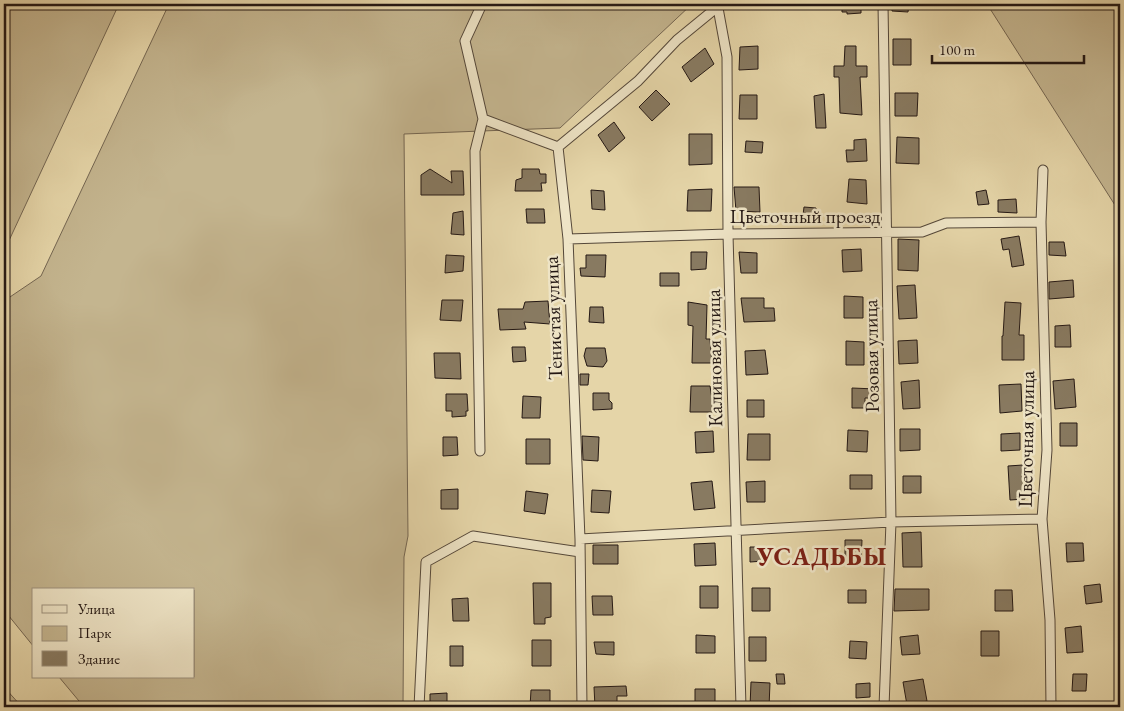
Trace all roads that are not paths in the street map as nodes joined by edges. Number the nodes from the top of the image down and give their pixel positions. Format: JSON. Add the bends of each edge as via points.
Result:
{"nodes":[{"id":1,"x":482,"y":4,"type":"edge"},
{"id":2,"x":883,"y":4,"type":"edge"},
{"id":3,"x":720,"y":6,"type":"edge"},
{"id":4,"x":483,"y":119,"type":"junction"},
{"id":5,"x":558,"y":147,"type":"junction"},
{"id":6,"x":1043,"y":170,"type":"dead end"},
{"id":7,"x":1041,"y":222,"type":"junction"},
{"id":8,"x":888,"y":233,"type":"junction"},
{"id":9,"x":728,"y":234,"type":"junction"},
{"id":10,"x":568,"y":239,"type":"junction"},
{"id":11,"x":480,"y":451,"type":"dead end"},
{"id":12,"x":1042,"y":519,"type":"junction"},
{"id":13,"x":890,"y":522,"type":"junction"},
{"id":14,"x":736,"y":531,"type":"junction"},
{"id":15,"x":580,"y":539,"type":"junction"},
{"id":16,"x":580,"y":552,"type":"junction"},
{"id":17,"x":419,"y":707,"type":"edge"},
{"id":18,"x":582,"y":707,"type":"edge"},
{"id":19,"x":741,"y":707,"type":"edge"},
{"id":20,"x":884,"y":707,"type":"edge"},
{"id":21,"x":1051,"y":707,"type":"edge"}],
"edges":[{"from":1,"to":4,"type":"street","via":[[465,41]]},
{"from":2,"to":8,"type":"street","name":"Розовая улица"},
{"from":3,"to":5,"type":"street","via":[[677,40],[638,81]]},
{"from":3,"to":9,"type":"street","name":"Калиновая улица","via":[[727,57]]},
{"from":4,"to":5,"type":"street"},
{"from":4,"to":11,"type":"street","via":[[475,151]]},
{"from":5,"to":10,"type":"street","name":"Тенистая улица"},
{"from":6,"to":7,"type":"street","name":"Цветочная улица"},
{"from":7,"to":8,"type":"street","name":"Цветочный проезд","via":[[946,223],[922,232]]},
{"from":7,"to":12,"type":"street","name":"Цветочная улица","via":[[1047,450]]},
{"from":8,"to":9,"type":"street","name":"Цветочный проезд"},
{"from":8,"to":13,"type":"street","name":"Розовая улица"},
{"from":9,"to":10,"type":"street","name":"Цветочный проезд"},
{"from":9,"to":14,"type":"street","name":"Калиновая улица"},
{"from":10,"to":15,"type":"street","name":"Тенистая улица"},
{"from":12,"to":13,"type":"street"},
{"from":12,"to":21,"type":"street","name":"Цветочная улица","via":[[1050,620]]},
{"from":13,"to":14,"type":"street"},
{"from":13,"to":20,"type":"street","name":"Розовая улица"},
{"from":14,"to":15,"type":"street"},
{"from":14,"to":19,"type":"street","name":"Калиновая улица"},
{"from":15,"to":16,"type":"street","name":"Тенистая улица"},
{"from":16,"to":17,"type":"street","via":[[473,536],[426,562]]},
{"from":16,"to":18,"type":"street","name":"Тенистая улица"}]}
